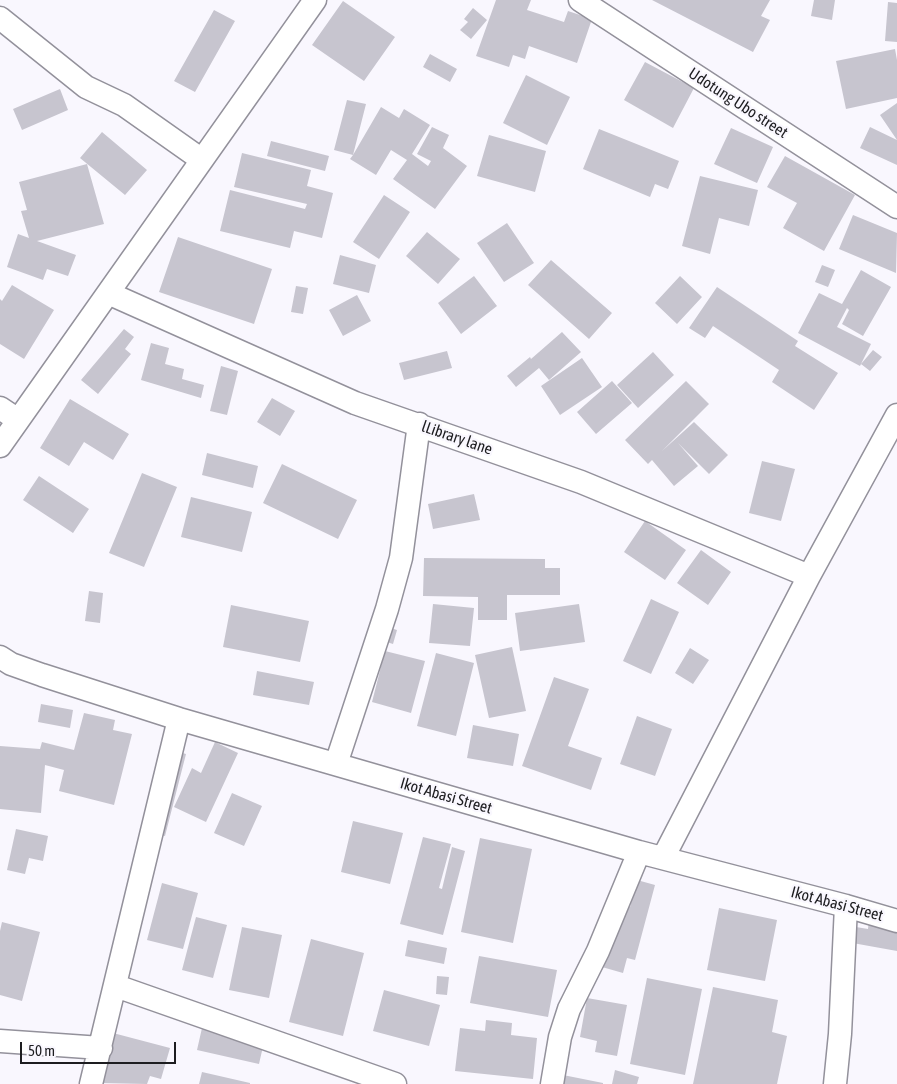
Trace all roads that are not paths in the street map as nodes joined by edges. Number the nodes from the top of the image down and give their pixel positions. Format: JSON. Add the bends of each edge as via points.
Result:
{"nodes":[{"id":1,"x":314,"y":0,"type":"edge"},
{"id":2,"x":580,"y":0,"type":"edge"},
{"id":3,"x":0,"y":18,"type":"edge"},
{"id":4,"x":202,"y":160,"type":"junction"},
{"id":5,"x":897,"y":207,"type":"edge"},
{"id":6,"x":108,"y":293,"type":"junction"},
{"id":7,"x":9,"y":414,"type":"edge"},
{"id":8,"x":897,"y":415,"type":"edge"},
{"id":9,"x":419,"y":424,"type":"junction"},
{"id":10,"x":0,"y":446,"type":"edge"},
{"id":11,"x":809,"y":576,"type":"junction"},
{"id":12,"x":0,"y":657,"type":"edge"},
{"id":13,"x":179,"y":719,"type":"junction"},
{"id":14,"x":336,"y":764,"type":"junction"},
{"id":15,"x":639,"y":852,"type":"junction"},
{"id":16,"x":663,"y":858,"type":"junction"},
{"id":17,"x":846,"y":906,"type":"junction"},
{"id":18,"x":897,"y":920,"type":"edge"},
{"id":19,"x":116,"y":986,"type":"junction"},
{"id":20,"x":0,"y":1041,"type":"edge"},
{"id":21,"x":101,"y":1048,"type":"junction"},
{"id":22,"x":91,"y":1084,"type":"edge"},
{"id":23,"x":395,"y":1084,"type":"edge"},
{"id":24,"x":552,"y":1084,"type":"edge"},
{"id":25,"x":835,"y":1084,"type":"edge"}],
"edges":[{"from":1,"to":4,"type":"street"},
{"from":2,"to":5,"type":"street","name":"Udotung Ubo street"},
{"from":3,"to":4,"type":"street","via":[[86,87],[124,106]]},
{"from":4,"to":6,"type":"street"},
{"from":6,"to":7,"type":"street"},
{"from":6,"to":9,"type":"street","name":"lLibrary lane","via":[[356,403]]},
{"from":7,"to":10,"type":"street"},
{"from":8,"to":11,"type":"street"},
{"from":9,"to":11,"type":"street","name":"lLibrary lane","via":[[581,482]]},
{"from":9,"to":14,"type":"street","via":[[401,558]]},
{"from":11,"to":16,"type":"street"},
{"from":12,"to":13,"type":"street","name":"Ikot Abasi Street","via":[[42,675]]},
{"from":13,"to":14,"type":"street","name":"Ikot Abasi Street"},
{"from":13,"to":19,"type":"street"},
{"from":14,"to":15,"type":"street","name":"Ikot Abasi Street"},
{"from":15,"to":16,"type":"street","name":"Ikot Abasi Street"},
{"from":15,"to":24,"type":"street","via":[[569,1009],[560,1037]]},
{"from":16,"to":17,"type":"street","name":"Ikot Abasi Street"},
{"from":17,"to":18,"type":"street","name":"Ikot Abasi Street"},
{"from":17,"to":25,"type":"street"},
{"from":19,"to":21,"type":"street"},
{"from":19,"to":23,"type":"street"},
{"from":20,"to":21,"type":"street"},
{"from":21,"to":22,"type":"street"}]}
